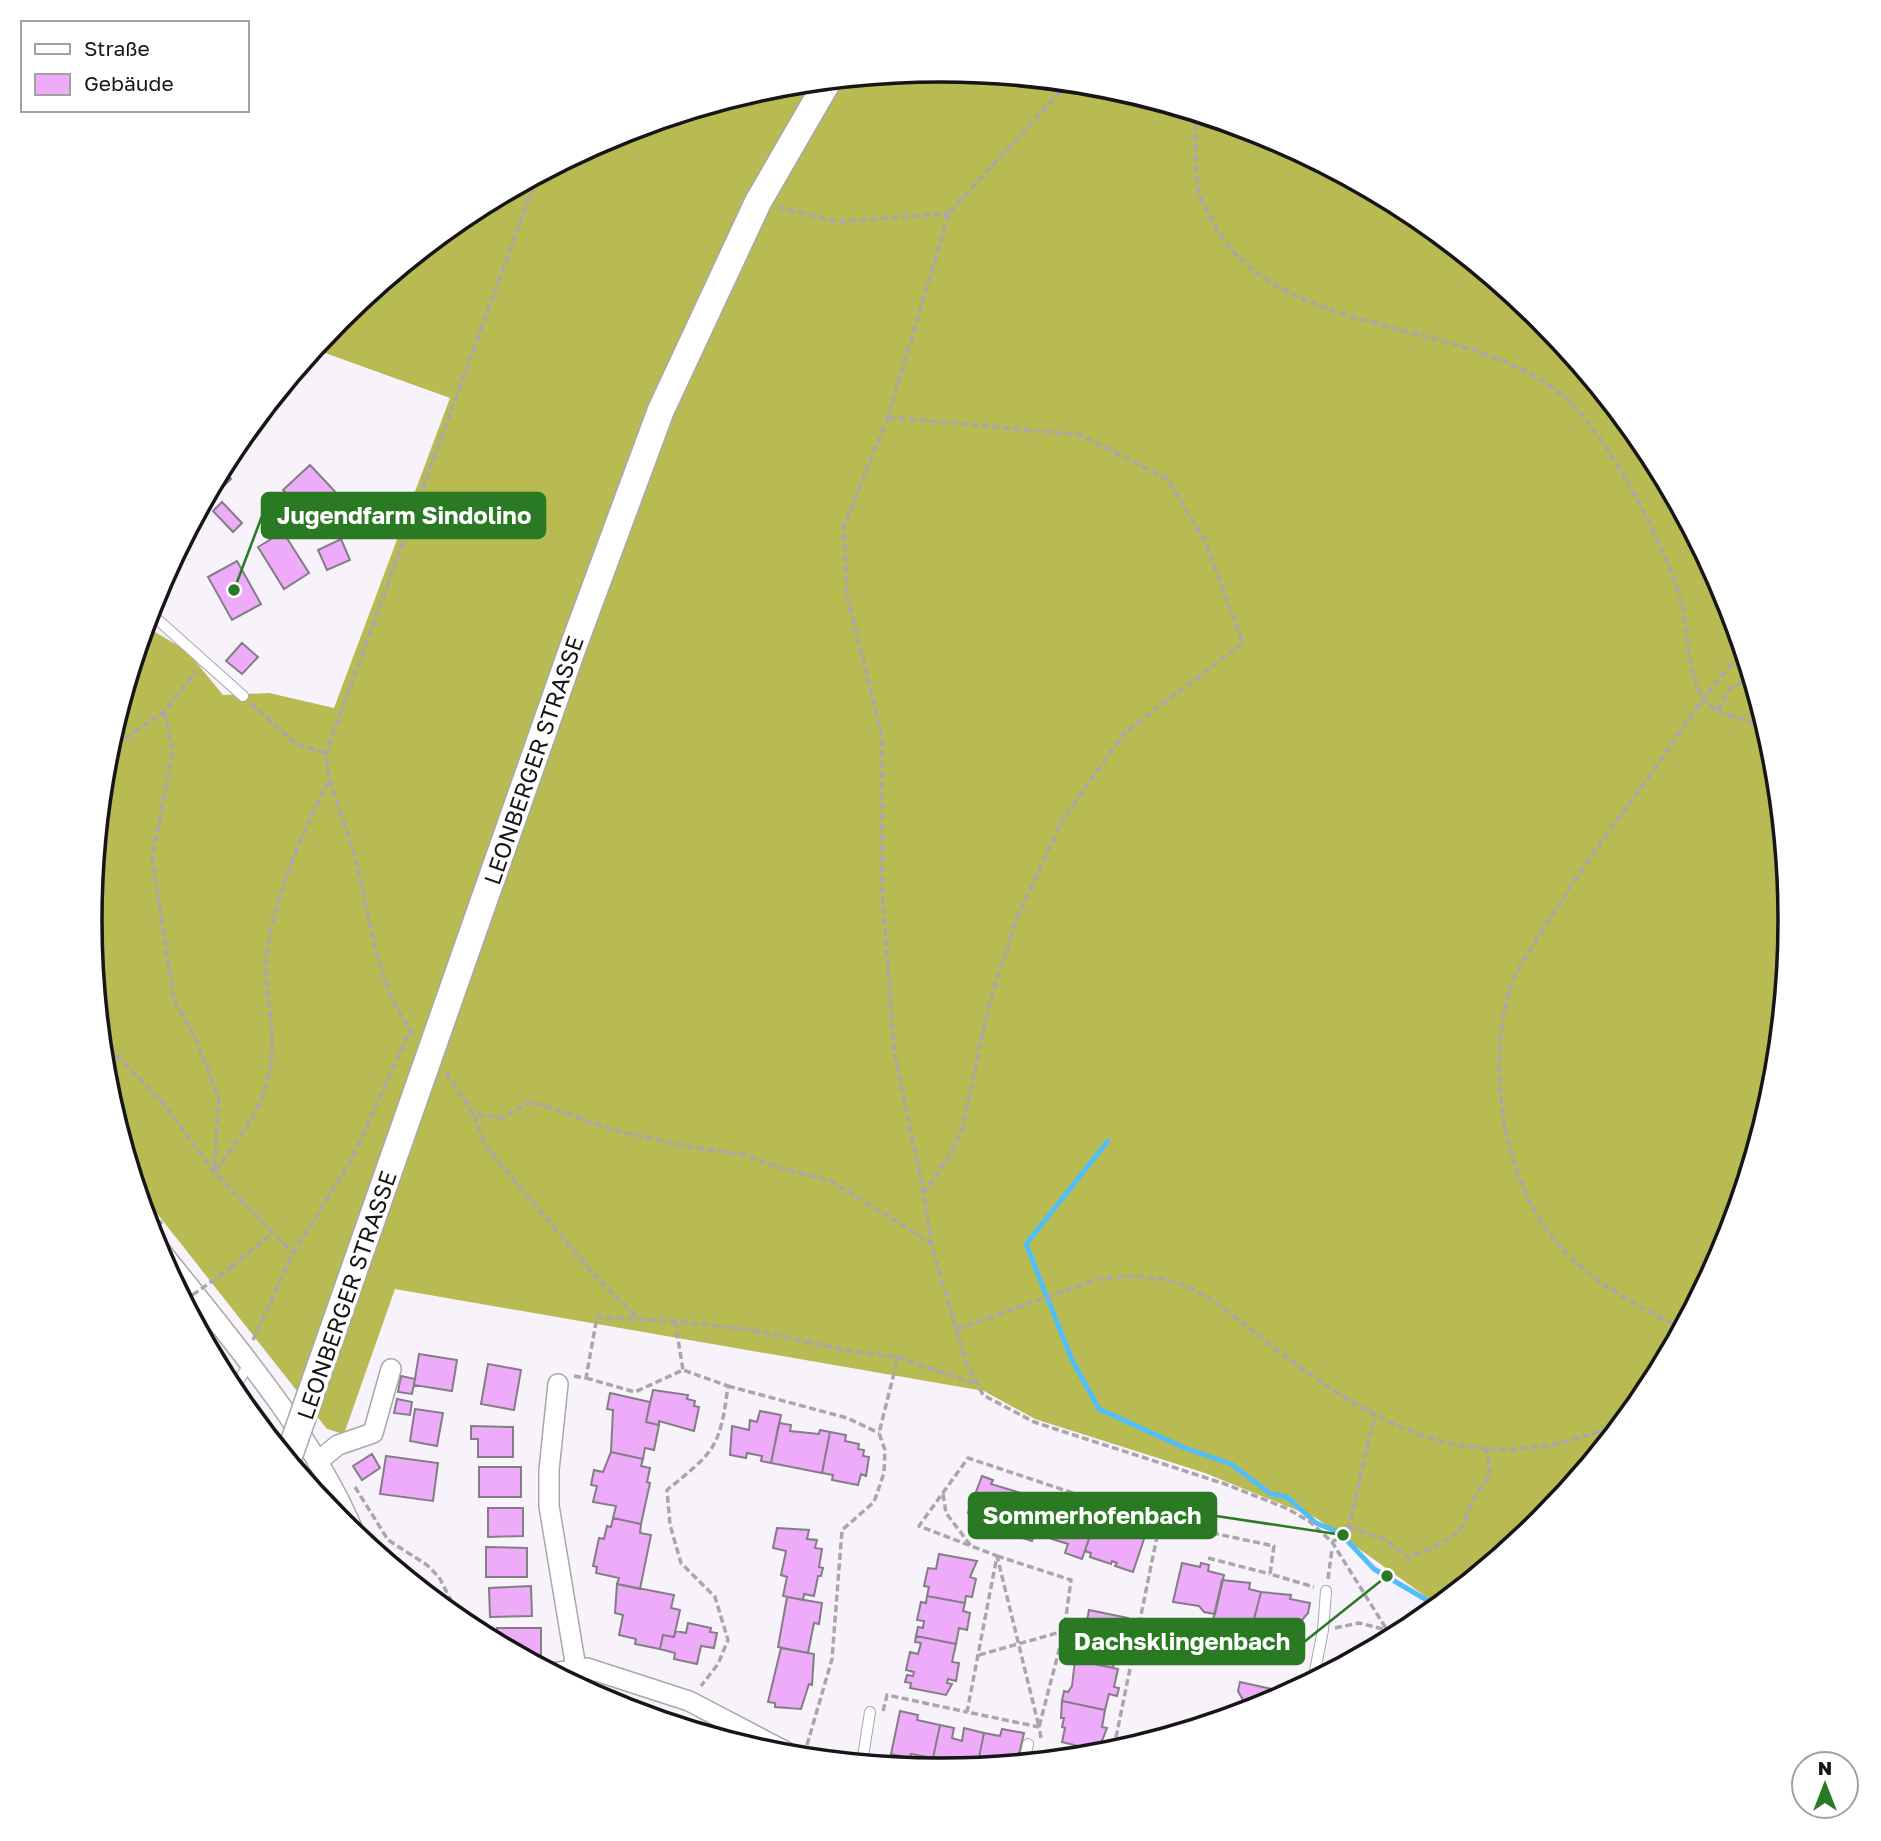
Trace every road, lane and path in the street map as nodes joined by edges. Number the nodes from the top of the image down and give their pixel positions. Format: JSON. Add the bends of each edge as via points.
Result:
{"nodes":[{"id":1,"x":823,"y":90,"type":"edge"},
{"id":2,"x":1061,"y":91,"type":"edge"},
{"id":3,"x":1195,"y":123,"type":"edge"},
{"id":4,"x":532,"y":189,"type":"edge"},
{"id":5,"x":758,"y":202,"type":"junction"},
{"id":6,"x":949,"y":213,"type":"junction"},
{"id":7,"x":888,"y":416,"type":"junction"},
{"id":8,"x":158,"y":620,"type":"edge"},
{"id":9,"x":1737,"y":660,"type":"edge"},
{"id":10,"x":203,"y":661,"type":"junction"},
{"id":11,"x":1743,"y":682,"type":"edge"},
{"id":12,"x":243,"y":696,"type":"joint"},
{"id":13,"x":1704,"y":699,"type":"junction"},
{"id":14,"x":1717,"y":710,"type":"junction"},
{"id":15,"x":163,"y":712,"type":"junction"},
{"id":16,"x":1754,"y":722,"type":"edge"},
{"id":17,"x":122,"y":740,"type":"edge"},
{"id":18,"x":326,"y":753,"type":"junction"},
{"id":19,"x":328,"y":782,"type":"junction"},
{"id":20,"x":112,"y":1051,"type":"edge"},
{"id":21,"x":431,"y":1054,"type":"junction"},
{"id":22,"x":474,"y":1114,"type":"junction"},
{"id":23,"x":214,"y":1172,"type":"junction"},
{"id":24,"x":924,"y":1193,"type":"junction"},
{"id":25,"x":272,"y":1233,"type":"junction"},
{"id":26,"x":931,"y":1243,"type":"junction"},
{"id":27,"x":293,"y":1253,"type":"junction"},
{"id":28,"x":185,"y":1282,"type":"edge"},
{"id":29,"x":192,"y":1296,"type":"edge"},
{"id":30,"x":641,"y":1321,"type":"junction"},
{"id":31,"x":675,"y":1321,"type":"junction"},
{"id":32,"x":1674,"y":1325,"type":"edge"},
{"id":33,"x":957,"y":1329,"type":"junction"},
{"id":34,"x":252,"y":1342,"type":"dead end"},
{"id":35,"x":898,"y":1357,"type":"junction"},
{"id":36,"x":249,"y":1364,"type":"junction"},
{"id":37,"x":391,"y":1369,"type":"dead end"},
{"id":38,"x":683,"y":1370,"type":"junction"},
{"id":39,"x":586,"y":1378,"type":"junction"},
{"id":40,"x":239,"y":1379,"type":"edge"},
{"id":41,"x":975,"y":1383,"type":"junction"},
{"id":42,"x":558,"y":1384,"type":"joint"},
{"id":43,"x":728,"y":1386,"type":"junction"},
{"id":44,"x":1376,"y":1416,"type":"junction"},
{"id":45,"x":1608,"y":1428,"type":"edge"},
{"id":46,"x":879,"y":1433,"type":"junction"},
{"id":47,"x":1486,"y":1449,"type":"junction"},
{"id":48,"x":291,"y":1451,"type":"edge"},
{"id":49,"x":317,"y":1462,"type":"junction"},
{"id":50,"x":943,"y":1494,"type":"junction"},
{"id":51,"x":338,"y":1503,"type":"edge"},
{"id":52,"x":1160,"y":1522,"type":"junction"},
{"id":53,"x":1349,"y":1527,"type":"junction"},
{"id":54,"x":1332,"y":1544,"type":"junction"},
{"id":55,"x":972,"y":1546,"type":"junction"},
{"id":56,"x":997,"y":1556,"type":"junction"},
{"id":57,"x":1208,"y":1558,"type":"dead end"},
{"id":58,"x":1270,"y":1574,"type":"junction"},
{"id":59,"x":1326,"y":1591,"type":"junction"},
{"id":60,"x":1323,"y":1630,"type":"junction"},
{"id":61,"x":1386,"y":1630,"type":"edge"},
{"id":62,"x":1387,"y":1630,"type":"edge"},
{"id":63,"x":1064,"y":1631,"type":"junction"},
{"id":64,"x":1018,"y":1643,"type":"junction"},
{"id":65,"x":979,"y":1656,"type":"junction"},
{"id":66,"x":576,"y":1668,"type":"junction"},
{"id":67,"x":566,"y":1670,"type":"edge"},
{"id":68,"x":1315,"y":1670,"type":"edge"},
{"id":69,"x":689,"y":1701,"type":"junction"},
{"id":70,"x":870,"y":1712,"type":"dead end"},
{"id":71,"x":967,"y":1713,"type":"junction"},
{"id":72,"x":882,"y":1718,"type":"dead end"},
{"id":73,"x":1039,"y":1727,"type":"junction"},
{"id":74,"x":762,"y":1739,"type":"edge"},
{"id":75,"x":1116,"y":1740,"type":"edge"},
{"id":76,"x":1042,"y":1742,"type":"dead end"},
{"id":77,"x":1028,"y":1744,"type":"dead end"},
{"id":78,"x":806,"y":1748,"type":"edge"},
{"id":79,"x":1026,"y":1754,"type":"edge"},
{"id":80,"x":863,"y":1755,"type":"edge"}],
"edges":[{"from":1,"to":5,"type":"main road","name":"LEONBERGER STRASSE"},
{"from":2,"to":6,"type":"path"},
{"from":3,"to":13,"type":"path","via":[[1199,193],[1219,236],[1249,266],[1303,300],[1461,346],[1533,375],[1571,404],[1628,484],[1649,526],[1680,599]]},
{"from":4,"to":18,"type":"path"},
{"from":5,"to":6,"type":"path","via":[[839,222]]},
{"from":5,"to":21,"type":"main road","name":"LEONBERGER STRASSE","via":[[698,325],[627,497]]},
{"from":6,"to":7,"type":"path"},
{"from":7,"to":24,"type":"path","via":[[844,526],[847,596],[881,736],[881,892],[894,1051]]},
{"from":7,"to":24,"type":"path","via":[[1081,435],[1167,479],[1205,541],[1243,643],[1124,733],[1062,821],[1017,918],[989,1004],[962,1129]]},
{"from":8,"to":10,"type":"lane"},
{"from":9,"to":13,"type":"path"},
{"from":10,"to":12,"type":"lane"},
{"from":10,"to":15,"type":"path"},
{"from":11,"to":14,"type":"path","via":[[1731,687]]},
{"from":12,"to":18,"type":"path","via":[[296,744]]},
{"from":13,"to":14,"type":"path"},
{"from":13,"to":32,"type":"path","via":[[1590,856],[1514,979],[1502,1020],[1499,1069],[1513,1159],[1542,1222],[1563,1250],[1605,1287]]},
{"from":14,"to":16,"type":"path"},
{"from":15,"to":17,"type":"path"},
{"from":15,"to":23,"type":"path","via":[[173,750],[152,858],[174,1000],[196,1039],[219,1100]]},
{"from":18,"to":19,"type":"path"},
{"from":19,"to":23,"type":"path","via":[[286,876],[267,952],[272,1049],[260,1107]]},
{"from":19,"to":27,"type":"path","via":[[356,861],[379,961],[410,1030],[351,1161]]},
{"from":20,"to":23,"type":"path","via":[[164,1104]]},
{"from":21,"to":22,"type":"path"},
{"from":21,"to":48,"type":"main road","name":"LEONBERGER STRASSE","bridge":true},
{"from":22,"to":26,"type":"path","via":[[502,1118],[528,1103],[544,1105],[610,1129],[745,1155],[831,1181]]},
{"from":22,"to":30,"type":"path","via":[[486,1147],[595,1276]]},
{"from":23,"to":25,"type":"path"},
{"from":24,"to":26,"type":"path"},
{"from":25,"to":27,"type":"path"},
{"from":25,"to":29,"type":"path","bridge":true},
{"from":26,"to":33,"type":"path"},
{"from":27,"to":34,"type":"path"},
{"from":28,"to":36,"type":"street"},
{"from":30,"to":31,"type":"path"},
{"from":30,"to":39,"type":"path","via":[[597,1317]]},
{"from":31,"to":35,"type":"path"},
{"from":31,"to":38,"type":"path"},
{"from":33,"to":41,"type":"path"},
{"from":33,"to":44,"type":"path","via":[[1098,1279],[1119,1276],[1178,1281],[1223,1306],[1346,1400]]},
{"from":35,"to":41,"type":"path"},
{"from":35,"to":46,"type":"path"},
{"from":36,"to":40,"type":"lane"},
{"from":36,"to":49,"type":"street"},
{"from":37,"to":49,"type":"street","via":[[373,1433],[338,1446]]},
{"from":38,"to":39,"type":"path","via":[[635,1392]]},
{"from":38,"to":43,"type":"path"},
{"from":39,"to":42,"type":"path","via":[[561,1374]]},
{"from":41,"to":54,"type":"path","via":[[984,1395],[1034,1422],[1286,1508],[1309,1521]]},
{"from":42,"to":66,"type":"street","via":[[549,1506]]},
{"from":43,"to":46,"type":"path","via":[[847,1418]]},
{"from":43,"to":69,"type":"path","via":[[722,1433],[706,1457],[667,1490],[670,1525],[681,1563],[715,1597],[728,1640],[718,1664]]},
{"from":44,"to":47,"type":"path","via":[[1409,1432]]},
{"from":44,"to":53,"type":"path"},
{"from":45,"to":47,"type":"path","via":[[1538,1447]]},
{"from":46,"to":78,"type":"path","via":[[885,1450],[884,1473],[874,1502],[842,1530],[832,1659]]},
{"from":47,"to":53,"type":"path","via":[[1489,1481],[1474,1499],[1460,1530],[1430,1548],[1409,1557],[1385,1540]]},
{"from":49,"to":51,"type":"street"},
{"from":50,"to":52,"type":"path","via":[[968,1458]]},
{"from":50,"to":55,"type":"path","via":[[946,1513]]},
{"from":50,"to":55,"type":"path","via":[[919,1526]]},
{"from":52,"to":58,"type":"path","via":[[1273,1546]]},
{"from":52,"to":75,"type":"path"},
{"from":53,"to":54,"type":"path"},
{"from":54,"to":59,"type":"path"},
{"from":54,"to":62,"type":"path"},
{"from":55,"to":56,"type":"path"},
{"from":56,"to":63,"type":"path","via":[[1071,1580]]},
{"from":56,"to":64,"type":"path"},
{"from":56,"to":65,"type":"path"},
{"from":57,"to":58,"type":"path"},
{"from":58,"to":59,"type":"path"},
{"from":59,"to":60,"type":"lane"},
{"from":60,"to":61,"type":"path","via":[[1359,1623]]},
{"from":60,"to":68,"type":"lane"},
{"from":63,"to":64,"type":"path"},
{"from":63,"to":73,"type":"path"},
{"from":64,"to":65,"type":"path"},
{"from":64,"to":73,"type":"path"},
{"from":65,"to":71,"type":"path"},
{"from":66,"to":67,"type":"street"},
{"from":66,"to":69,"type":"street"},
{"from":69,"to":74,"type":"street"},
{"from":70,"to":80,"type":"lane"},
{"from":71,"to":72,"type":"path","via":[[887,1695]]},
{"from":71,"to":73,"type":"path"},
{"from":73,"to":76,"type":"path"},
{"from":77,"to":79,"type":"lane"}]}
